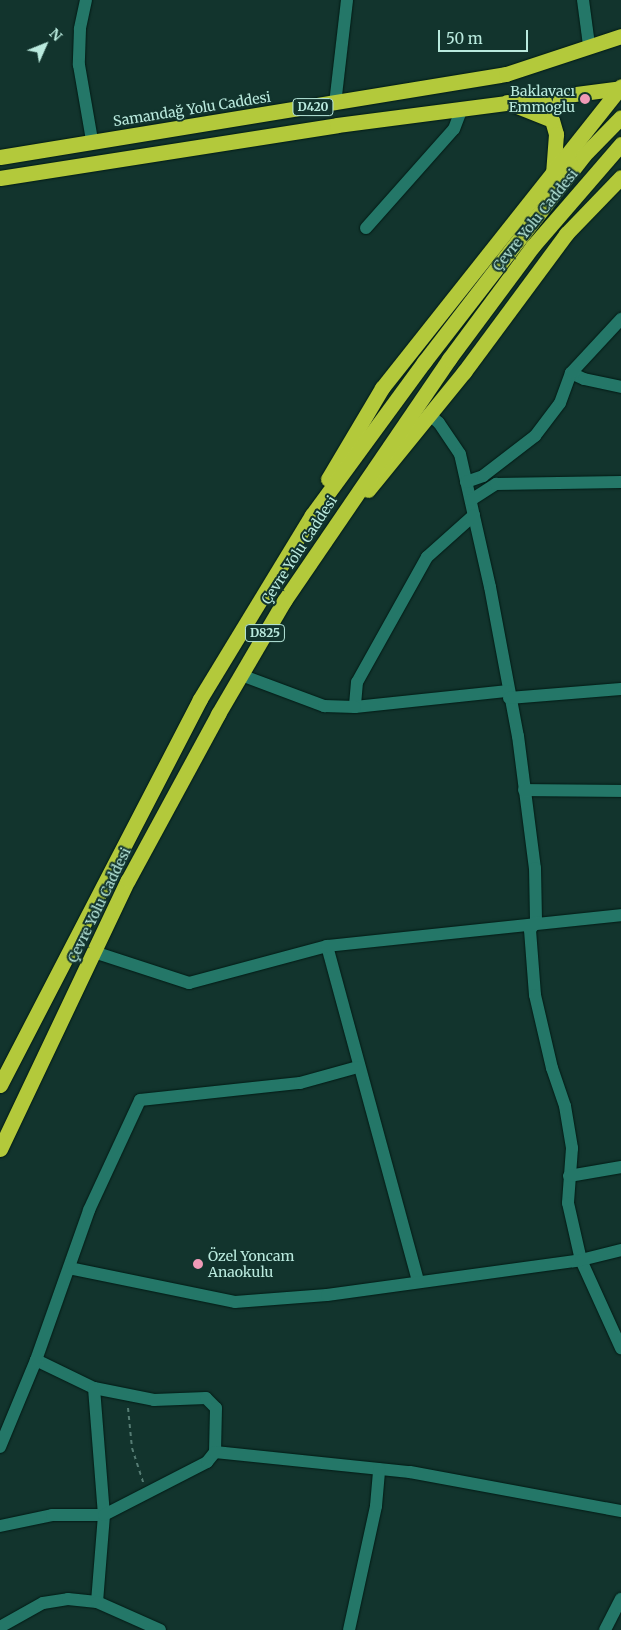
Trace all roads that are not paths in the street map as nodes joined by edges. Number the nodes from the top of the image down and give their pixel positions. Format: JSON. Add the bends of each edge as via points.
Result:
{"nodes":[{"id":1,"x":86,"y":0,"type":"edge"},
{"id":2,"x":347,"y":0,"type":"edge"},
{"id":3,"x":583,"y":0,"type":"edge"},
{"id":4,"x":621,"y":36,"type":"edge"},
{"id":5,"x":589,"y":44,"type":"junction"},
{"id":6,"x":620,"y":87,"type":"edge"},
{"id":7,"x":507,"y":102,"type":"junction"},
{"id":8,"x":335,"y":104,"type":"junction"},
{"id":9,"x":462,"y":108,"type":"junction"},
{"id":10,"x":621,"y":117,"type":"edge"},
{"id":11,"x":92,"y":140,"type":"junction"},
{"id":12,"x":621,"y":144,"type":"edge"},
{"id":13,"x":0,"y":157,"type":"edge"},
{"id":14,"x":552,"y":174,"type":"junction"},
{"id":15,"x":621,"y":177,"type":"edge"},
{"id":16,"x":0,"y":178,"type":"edge"},
{"id":17,"x":366,"y":228,"type":"dead end"},
{"id":18,"x":621,"y":319,"type":"edge"},
{"id":19,"x":571,"y":373,"type":"junction"},
{"id":20,"x":621,"y":387,"type":"edge"},
{"id":21,"x":429,"y":414,"type":"junction"},
{"id":22,"x":466,"y":482,"type":"junction"},
{"id":23,"x":621,"y":482,"type":"edge"},
{"id":24,"x":471,"y":500,"type":"junction"},
{"id":25,"x":312,"y":515,"type":"junction"},
{"id":26,"x":474,"y":515,"type":"junction"},
{"id":27,"x":332,"y":529,"type":"junction"},
{"id":28,"x":241,"y":675,"type":"junction"},
{"id":29,"x":621,"y":689,"type":"edge"},
{"id":30,"x":509,"y":694,"type":"junction"},
{"id":31,"x":355,"y":707,"type":"junction"},
{"id":32,"x":524,"y":790,"type":"junction"},
{"id":33,"x":621,"y":791,"type":"edge"},
{"id":34,"x":621,"y":915,"type":"edge"},
{"id":35,"x":536,"y":922,"type":"junction"},
{"id":36,"x":327,"y":946,"type":"junction"},
{"id":37,"x":94,"y":952,"type":"junction"},
{"id":38,"x":358,"y":1067,"type":"junction"},
{"id":39,"x":0,"y":1086,"type":"edge"},
{"id":40,"x":0,"y":1149,"type":"edge"},
{"id":41,"x":621,"y":1167,"type":"edge"},
{"id":42,"x":569,"y":1176,"type":"junction"},
{"id":43,"x":621,"y":1250,"type":"edge"},
{"id":44,"x":581,"y":1260,"type":"junction"},
{"id":45,"x":69,"y":1268,"type":"junction"},
{"id":46,"x":418,"y":1280,"type":"junction"},
{"id":47,"x":621,"y":1348,"type":"edge"},
{"id":48,"x":36,"y":1360,"type":"junction"},
{"id":49,"x":94,"y":1388,"type":"junction"},
{"id":50,"x":0,"y":1447,"type":"edge"},
{"id":51,"x":215,"y":1452,"type":"junction"},
{"id":52,"x":379,"y":1469,"type":"junction"},
{"id":53,"x":621,"y":1511,"type":"edge"},
{"id":54,"x":104,"y":1514,"type":"junction"},
{"id":55,"x":0,"y":1526,"type":"edge"},
{"id":56,"x":621,"y":1601,"type":"edge"},
{"id":57,"x":97,"y":1602,"type":"junction"},
{"id":58,"x":0,"y":1627,"type":"edge"},
{"id":59,"x":160,"y":1630,"type":"edge"},
{"id":60,"x":350,"y":1630,"type":"edge"},
{"id":61,"x":606,"y":1630,"type":"edge"}],
"edges":[{"from":1,"to":11,"type":"street","via":[[80,29],[79,65]]},
{"from":2,"to":8,"type":"street"},
{"from":3,"to":5,"type":"street"},
{"from":4,"to":5,"type":"highway","name":"Samandağ Yolu Caddesi","number":"D420"},
{"from":5,"to":8,"type":"highway","name":"Samandağ Yolu Caddesi","number":"D420","via":[[506,74]]},
{"from":6,"to":7,"type":"highway","number":"D420"},
{"from":6,"to":14,"type":"highway"},
{"from":7,"to":9,"type":"highway","number":"D420"},
{"from":7,"to":14,"type":"highway","via":[[552,120],[556,134]]},
{"from":8,"to":11,"type":"highway","name":"Samandağ Yolu Caddesi","number":"D420"},
{"from":9,"to":16,"type":"highway","number":"D420"},
{"from":9,"to":17,"type":"street","via":[[454,129]]},
{"from":10,"to":25,"type":"highway","name":"Çevre Yolu Caddesi","number":"D825","via":[[583,156],[424,362]]},
{"from":11,"to":13,"type":"highway","name":"Samandağ Yolu Caddesi","number":"D420"},
{"from":12,"to":27,"type":"highway","name":"Çevre Yolu Caddesi","number":"D825","via":[[603,161],[533,246],[449,359]]},
{"from":14,"to":25,"type":"highway","via":[[382,388],[329,478]]},
{"from":15,"to":21,"type":"highway","via":[[566,234]]},
{"from":18,"to":19,"type":"street"},
{"from":19,"to":20,"type":"street"},
{"from":19,"to":22,"type":"street","via":[[560,403],[535,436],[483,476]]},
{"from":21,"to":22,"type":"street","via":[[460,454]]},
{"from":21,"to":27,"type":"highway","via":[[356,505]]},
{"from":22,"to":24,"type":"street"},
{"from":23,"to":24,"type":"street","via":[[496,484]]},
{"from":24,"to":26,"type":"street"},
{"from":25,"to":39,"type":"highway","name":"Çevre Yolu Caddesi","number":"D825","via":[[200,699]]},
{"from":26,"to":30,"type":"street"},
{"from":26,"to":31,"type":"street","via":[[427,556],[357,682]]},
{"from":27,"to":28,"type":"highway","name":"Çevre Yolu Caddesi","number":"D825"},
{"from":28,"to":31,"type":"street","via":[[324,706]]},
{"from":28,"to":37,"type":"highway","name":"Çevre Yolu Caddesi","number":"D825","via":[[128,880]]},
{"from":29,"to":30,"type":"street"},
{"from":30,"to":31,"type":"street"},
{"from":30,"to":32,"type":"street"},
{"from":32,"to":33,"type":"street"},
{"from":32,"to":35,"type":"street","via":[[535,868]]},
{"from":34,"to":35,"type":"street"},
{"from":35,"to":36,"type":"street"},
{"from":35,"to":42,"type":"street","via":[[530,930],[534,995],[565,1106],[572,1148]]},
{"from":36,"to":37,"type":"street","via":[[190,983]]},
{"from":36,"to":38,"type":"street"},
{"from":37,"to":40,"type":"highway","name":"Çevre Yolu Caddesi","number":"D825"},
{"from":38,"to":45,"type":"street","via":[[300,1083],[140,1100],[89,1210]]},
{"from":38,"to":46,"type":"street"},
{"from":41,"to":42,"type":"street"},
{"from":42,"to":44,"type":"street","via":[[568,1204]]},
{"from":43,"to":44,"type":"street"},
{"from":44,"to":46,"type":"street"},
{"from":44,"to":47,"type":"street"},
{"from":45,"to":46,"type":"street","via":[[235,1302],[327,1295]]},
{"from":45,"to":48,"type":"street"},
{"from":48,"to":49,"type":"street"},
{"from":48,"to":50,"type":"street"},
{"from":49,"to":51,"type":"street","via":[[154,1400],[206,1398],[214,1403]]},
{"from":49,"to":54,"type":"street"},
{"from":51,"to":52,"type":"street"},
{"from":51,"to":54,"type":"street","via":[[207,1462]]},
{"from":52,"to":53,"type":"street"},
{"from":52,"to":60,"type":"street","via":[[376,1506]]},
{"from":54,"to":55,"type":"street","via":[[52,1515]]},
{"from":54,"to":57,"type":"street"},
{"from":56,"to":61,"type":"street"},
{"from":57,"to":58,"type":"street","via":[[68,1599],[43,1603]]},
{"from":57,"to":59,"type":"street"}]}
